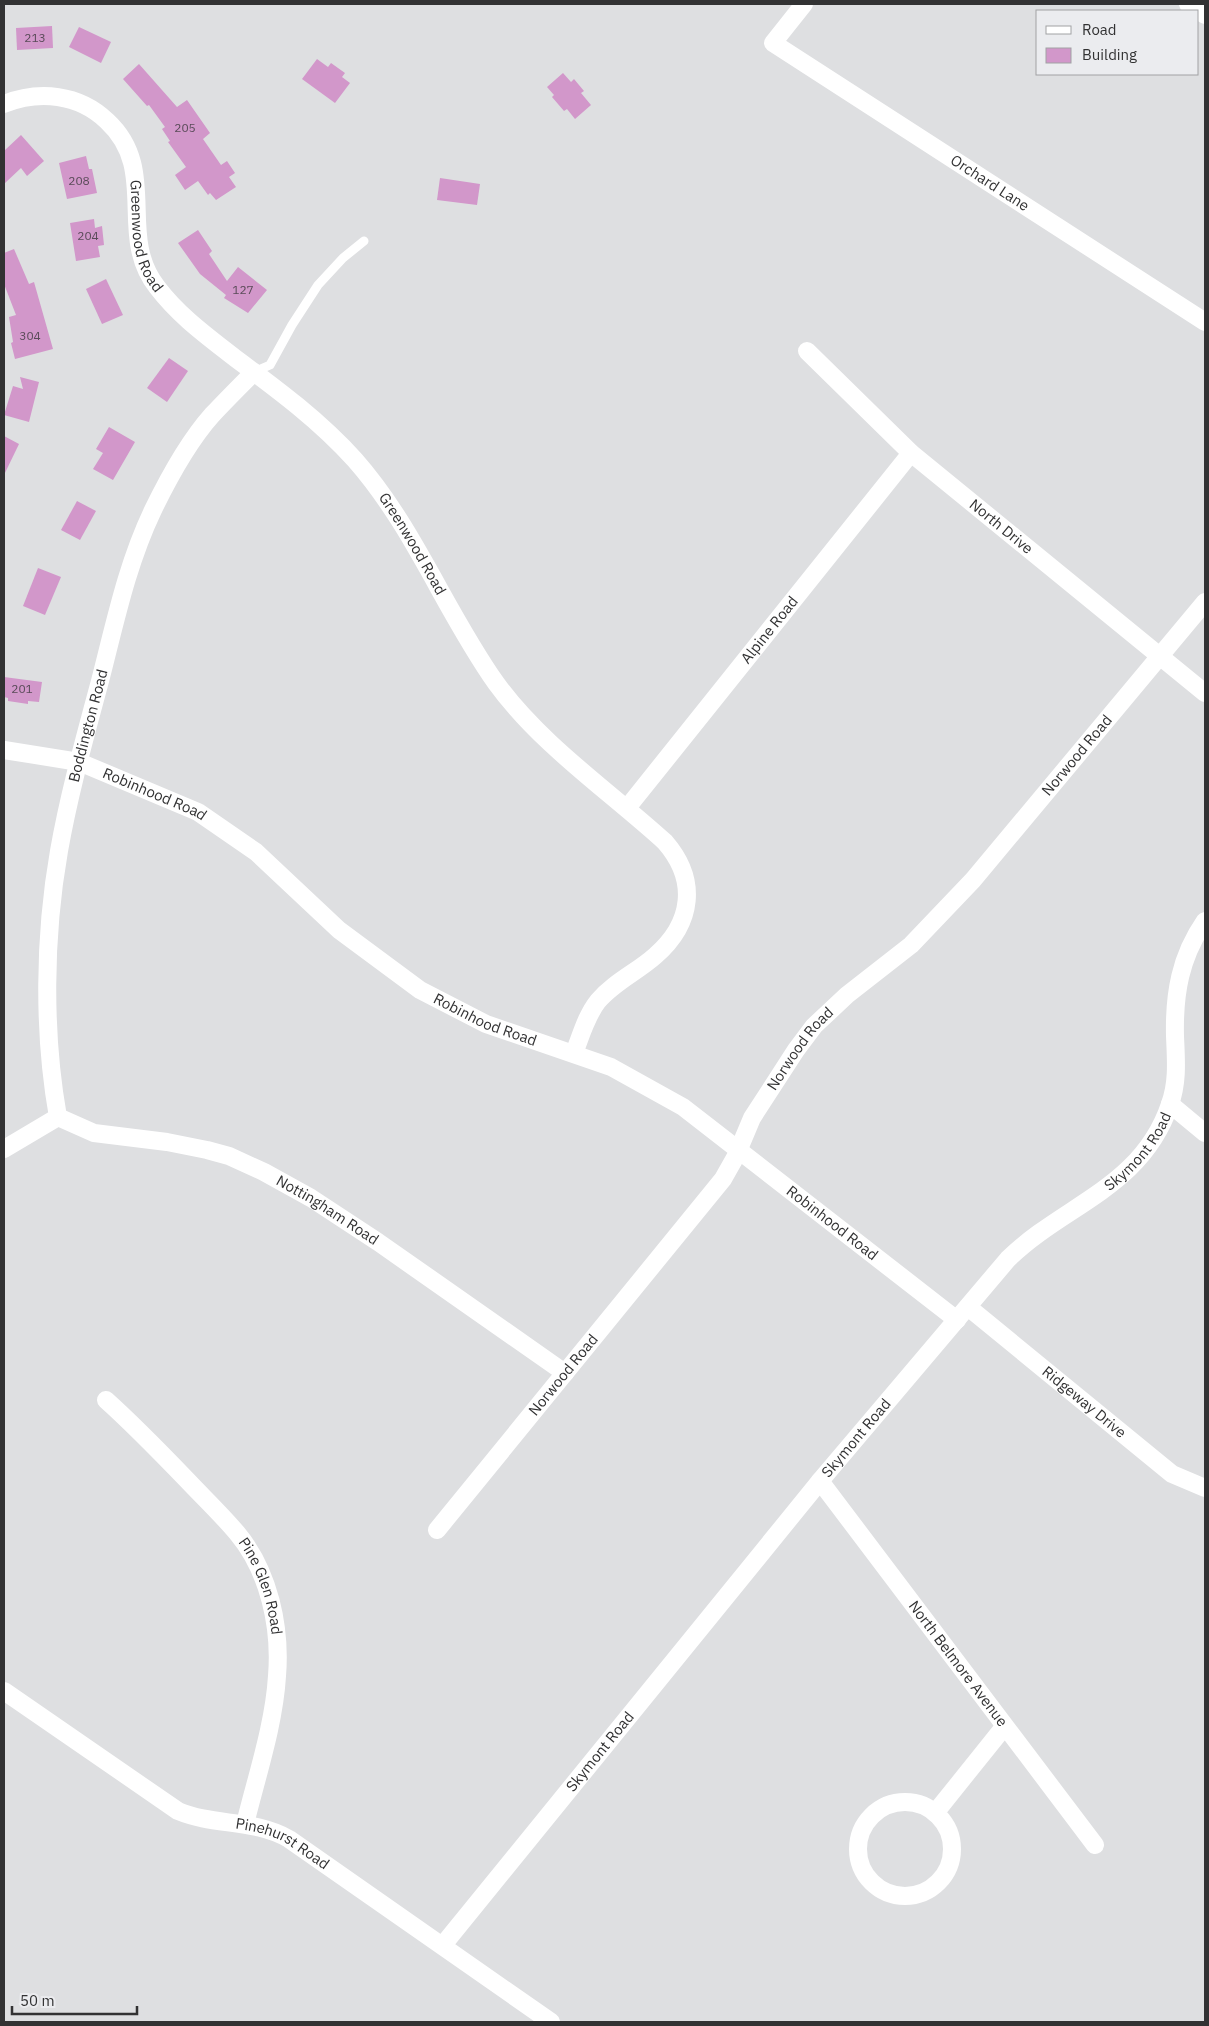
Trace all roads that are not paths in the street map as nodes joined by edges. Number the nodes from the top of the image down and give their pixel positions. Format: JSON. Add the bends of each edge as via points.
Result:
{"nodes":[{"id":1,"x":804,"y":4,"type":"edge"},
{"id":2,"x":4,"y":104,"type":"edge"},
{"id":3,"x":364,"y":241,"type":"dead end"},
{"id":4,"x":1205,"y":322,"type":"edge"},
{"id":5,"x":808,"y":351,"type":"dead end"},
{"id":6,"x":254,"y":372,"type":"junction"},
{"id":7,"x":911,"y":453,"type":"junction"},
{"id":8,"x":1205,"y":602,"type":"edge"},
{"id":9,"x":1161,"y":658,"type":"junction"},
{"id":10,"x":1205,"y":693,"type":"edge"},
{"id":11,"x":4,"y":750,"type":"edge"},
{"id":12,"x":78,"y":762,"type":"junction"},
{"id":13,"x":627,"y":808,"type":"junction"},
{"id":14,"x":1205,"y":921,"type":"edge"},
{"id":15,"x":574,"y":1054,"type":"junction"},
{"id":16,"x":1170,"y":1104,"type":"junction"},
{"id":17,"x":58,"y":1117,"type":"junction"},
{"id":18,"x":1205,"y":1133,"type":"edge"},
{"id":19,"x":4,"y":1149,"type":"edge"},
{"id":20,"x":739,"y":1150,"type":"junction"},
{"id":21,"x":968,"y":1307,"type":"junction"},
{"id":22,"x":956,"y":1320,"type":"junction"},
{"id":23,"x":565,"y":1373,"type":"junction"},
{"id":24,"x":106,"y":1400,"type":"dead end"},
{"id":25,"x":820,"y":1481,"type":"junction"},
{"id":26,"x":1205,"y":1488,"type":"edge"},
{"id":27,"x":437,"y":1530,"type":"dead end"},
{"id":28,"x":4,"y":1691,"type":"edge"},
{"id":29,"x":1004,"y":1727,"type":"junction"},
{"id":30,"x":935,"y":1813,"type":"junction"},
{"id":31,"x":245,"y":1824,"type":"junction"},
{"id":32,"x":1095,"y":1845,"type":"dead end"},
{"id":33,"x":443,"y":1945,"type":"junction"},
{"id":34,"x":551,"y":2022,"type":"edge"}],
"edges":[{"from":1,"to":4,"type":"street","name":"Orchard Lane","via":[[773,43]]},
{"from":2,"to":6,"type":"street","name":"Greenwood Road","via":[[35,96],[63,97],[91,109],[112,126],[125,144],[133,164],[139,246],[153,283],[197,329]]},
{"from":3,"to":6,"type":"lane","via":[[343,258],[318,286],[270,365]]},
{"from":5,"to":7,"type":"street","name":"North Drive"},
{"from":6,"to":12,"type":"street","name":"Boddington Road","via":[[211,416],[192,443],[143,532],[126,579]]},
{"from":6,"to":13,"type":"street","name":"Greenwood Road","via":[[306,412],[366,473],[399,517],[474,648],[507,697],[536,730]]},
{"from":7,"to":9,"type":"street","name":"North Drive"},
{"from":7,"to":13,"type":"street","name":"Alpine Road"},
{"from":8,"to":9,"type":"street","name":"Norwood Road"},
{"from":9,"to":10,"type":"street","name":"North Drive"},
{"from":9,"to":20,"type":"street","name":"Norwood Road","via":[[973,880],[911,945],[847,995],[814,1026],[752,1118]]},
{"from":11,"to":12,"type":"street","name":"Robinhood Road"},
{"from":12,"to":15,"type":"street","name":"Robinhood Road","via":[[183,804],[221,826],[276,869],[352,941],[427,995],[486,1024]]},
{"from":12,"to":17,"type":"street","name":"Boddington Road","via":[[59,851],[49,936],[50,1058]]},
{"from":13,"to":15,"type":"street","name":"Greenwood Road","via":[[678,858],[687,884],[686,908],[680,927],[667,945],[597,1002]]},
{"from":14,"to":16,"type":"street","name":"Skymont Road","via":[[1187,953],[1176,987],[1176,1073]]},
{"from":15,"to":20,"type":"street","name":"Robinhood Road","via":[[611,1067],[660,1092]]},
{"from":16,"to":18,"type":"street"},
{"from":16,"to":21,"type":"street","name":"Skymont Road","via":[[1149,1144],[1127,1171],[1100,1194],[1020,1246]]},
{"from":17,"to":19,"type":"street"},
{"from":17,"to":23,"type":"street","name":"Nottingham Road","via":[[94,1133],[207,1150],[264,1172],[378,1242]]},
{"from":20,"to":22,"type":"street","name":"Robinhood Road"},
{"from":20,"to":23,"type":"street","name":"Norwood Road","via":[[723,1179]]},
{"from":21,"to":22,"type":"street","name":"Skymont Road"},
{"from":21,"to":26,"type":"street","name":"Ridgeway Drive","via":[[1172,1474]]},
{"from":22,"to":25,"type":"street","name":"Skymont Road"},
{"from":23,"to":27,"type":"street","name":"Norwood Road"},
{"from":24,"to":31,"type":"street","name":"Pine Glen Road","via":[[238,1534],[267,1592],[278,1635],[277,1677],[273,1711]]},
{"from":25,"to":29,"type":"street","name":"North Belmore Avenue"},
{"from":25,"to":33,"type":"street","name":"Skymont Road"},
{"from":28,"to":31,"type":"street","name":"Pinehurst Road","via":[[172,1807],[207,1820]]},
{"from":29,"to":30,"type":"street"},
{"from":29,"to":32,"type":"street","name":"North Belmore Avenue"},
{"from":30,"to":30,"type":"street","via":[[916,1804],[902,1803],[888,1806],[870,1818],[863,1830],[859,1851],[864,1872],[878,1887],[889,1893],[909,1896],[927,1890],[942,1878],[949,1866],[952,1847],[947,1828]]},
{"from":31,"to":33,"type":"street","name":"Pinehurst Road","via":[[289,1838]]},
{"from":33,"to":34,"type":"street","name":"Pinehurst Road"}]}
